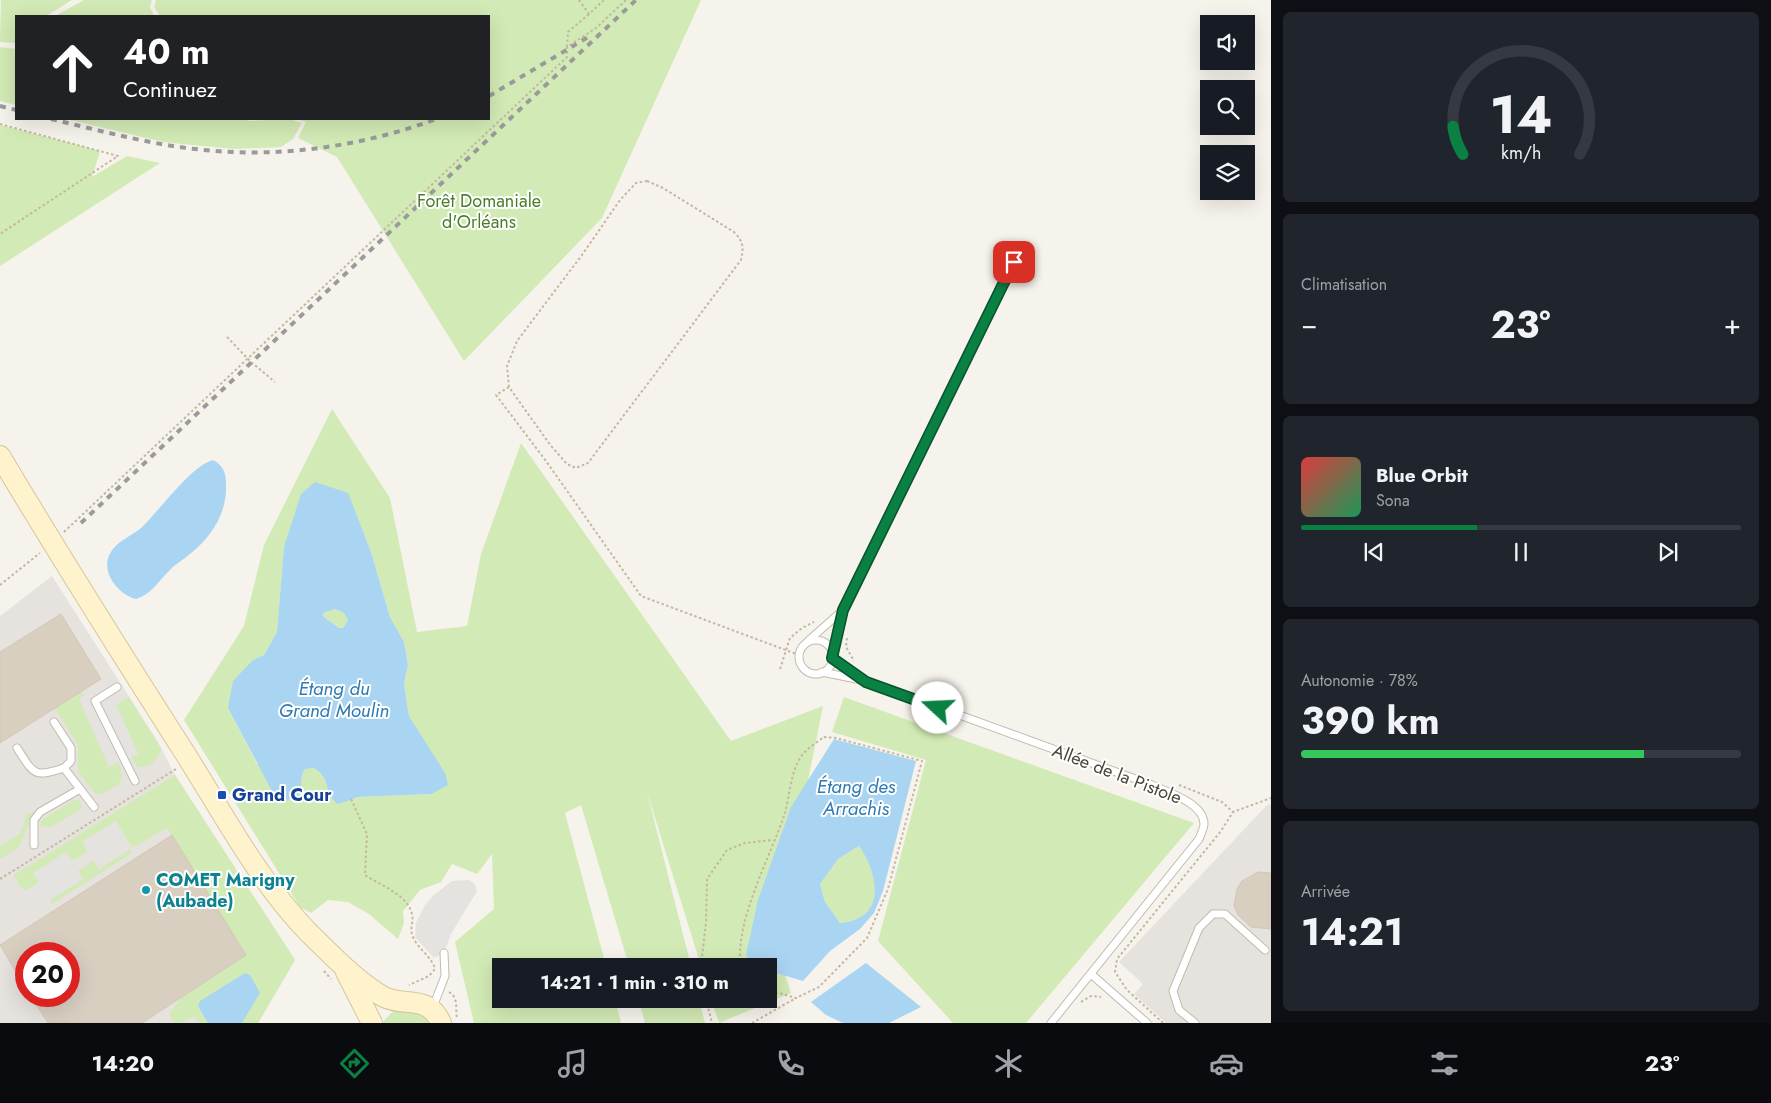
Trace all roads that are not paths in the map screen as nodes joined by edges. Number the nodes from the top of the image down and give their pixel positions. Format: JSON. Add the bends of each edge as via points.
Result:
{"nodes":[{"id":1,"x":1014,"y":262,"type":"dead end"},
{"id":2,"x":0,"y":456,"type":"edge"},
{"id":3,"x":843,"y":610,"type":"junction"},
{"id":4,"x":806,"y":643,"type":"junction"},
{"id":5,"x":832,"y":658,"type":"junction"},
{"id":6,"x":822,"y":672,"type":"junction"},
{"id":7,"x":866,"y":682,"type":"junction"},
{"id":8,"x":117,"y":687,"type":"dead end"},
{"id":9,"x":54,"y":722,"type":"dead end"},
{"id":10,"x":17,"y":748,"type":"dead end"},
{"id":11,"x":64,"y":768,"type":"junction"},
{"id":12,"x":135,"y":781,"type":"dead end"},
{"id":13,"x":80,"y":789,"type":"junction"},
{"id":14,"x":94,"y":807,"type":"dead end"},
{"id":15,"x":34,"y":845,"type":"dead end"},
{"id":16,"x":1265,"y":950,"type":"dead end"},
{"id":17,"x":444,"y":953,"type":"dead end"},
{"id":18,"x":341,"y":964,"type":"junction"},
{"id":19,"x":1091,"y":974,"type":"junction"},
{"id":20,"x":404,"y":994,"type":"junction"},
{"id":21,"x":436,"y":1017,"type":"edge"},
{"id":22,"x":372,"y":1023,"type":"edge"},
{"id":23,"x":1050,"y":1023,"type":"edge"},
{"id":24,"x":1147,"y":1023,"type":"edge"},
{"id":25,"x":1195,"y":1023,"type":"edge"}],
"edges":[{"from":1,"to":3,"type":"lane"},
{"from":2,"to":18,"type":"street","via":[[279,899]]},
{"from":3,"to":4,"type":"lane"},
{"from":3,"to":5,"type":"lane"},
{"from":4,"to":5,"type":"lane","via":[[822,641],[830,648]]},
{"from":4,"to":6,"type":"lane","via":[[799,655],[800,663],[807,671]]},
{"from":5,"to":6,"type":"lane","via":[[829,667]]},
{"from":5,"to":7,"type":"lane"},
{"from":6,"to":7,"type":"lane"},
{"from":7,"to":19,"type":"lane","name":"Allée de la Pistole","via":[[1152,785],[1190,802],[1200,814],[1204,823],[1199,839]]},
{"from":8,"to":12,"type":"lane","via":[[95,701]]},
{"from":9,"to":11,"type":"lane","via":[[71,748],[71,761]]},
{"from":10,"to":11,"type":"lane","via":[[31,770],[43,775]]},
{"from":11,"to":13,"type":"lane"},
{"from":13,"to":14,"type":"lane"},
{"from":13,"to":15,"type":"lane","via":[[40,812],[34,820]]},
{"from":16,"to":25,"type":"lane","via":[[1225,914],[1213,914],[1198,928],[1173,991],[1179,1010]]},
{"from":17,"to":21,"type":"lane","via":[[445,976]]},
{"from":18,"to":20,"type":"street","via":[[384,997]]},
{"from":18,"to":22,"type":"street"},
{"from":19,"to":23,"type":"lane","name":"Allée de la Pistole"},
{"from":19,"to":24,"type":"lane"},
{"from":20,"to":21,"type":"street"},
{"from":20,"to":22,"type":"street"}]}
